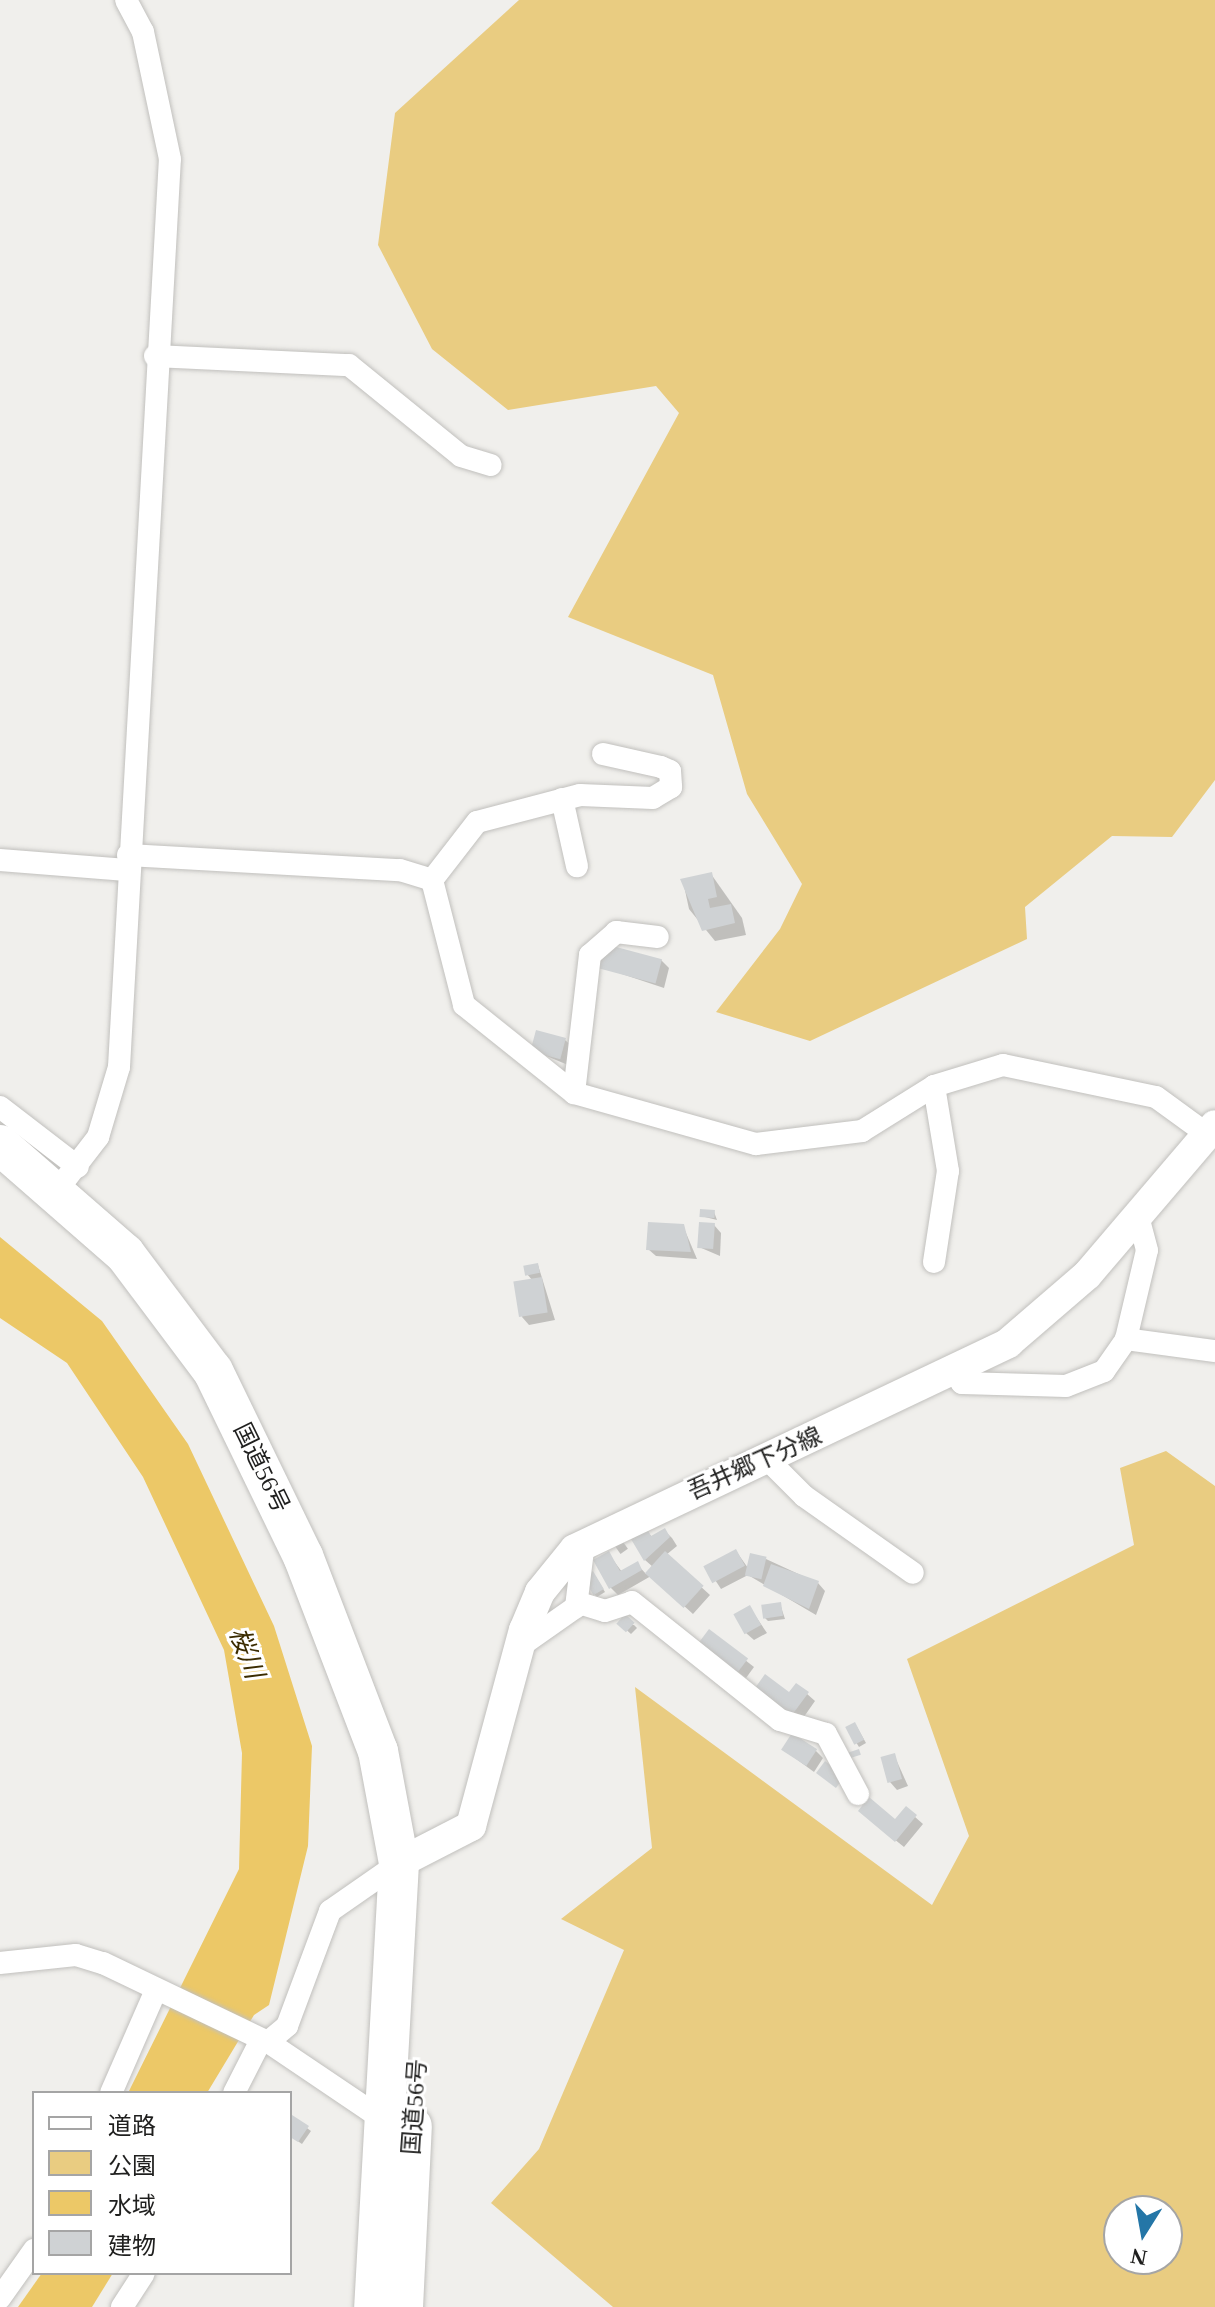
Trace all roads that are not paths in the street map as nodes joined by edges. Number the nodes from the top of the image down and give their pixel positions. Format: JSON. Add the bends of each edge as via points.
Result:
{"nodes":[{"id":1,"x":126,"y":0,"type":"edge"},
{"id":2,"x":155,"y":356,"type":"junction"},
{"id":3,"x":491,"y":465,"type":"dead end"},
{"id":4,"x":603,"y":754,"type":"dead end"},
{"id":5,"x":562,"y":799,"type":"junction"},
{"id":6,"x":0,"y":860,"type":"edge"},
{"id":7,"x":127,"y":862,"type":"junction"},
{"id":8,"x":577,"y":866,"type":"dead end"},
{"id":9,"x":432,"y":880,"type":"junction"},
{"id":10,"x":658,"y":937,"type":"dead end"},
{"id":11,"x":934,"y":1086,"type":"junction"},
{"id":12,"x":574,"y":1093,"type":"junction"},
{"id":13,"x":0,"y":1107,"type":"edge"},
{"id":14,"x":1211,"y":1130,"type":"edge"},
{"id":15,"x":0,"y":1145,"type":"edge"},
{"id":16,"x":68,"y":1178,"type":"junction"},
{"id":17,"x":1138,"y":1216,"type":"junction"},
{"id":18,"x":934,"y":1262,"type":"dead end"},
{"id":19,"x":1126,"y":1339,"type":"junction"},
{"id":20,"x":1215,"y":1351,"type":"edge"},
{"id":21,"x":955,"y":1373,"type":"junction"},
{"id":22,"x":767,"y":1459,"type":"junction"},
{"id":23,"x":584,"y":1542,"type":"junction"},
{"id":24,"x":913,"y":1573,"type":"dead end"},
{"id":25,"x":579,"y":1603,"type":"junction"},
{"id":26,"x":519,"y":1647,"type":"junction"},
{"id":27,"x":858,"y":1794,"type":"dead end"},
{"id":28,"x":399,"y":1863,"type":"junction"},
{"id":29,"x":0,"y":1963,"type":"edge"},
{"id":30,"x":161,"y":1993,"type":"junction"},
{"id":31,"x":259,"y":2039,"type":"junction"},
{"id":32,"x":112,"y":2091,"type":"edge"},
{"id":33,"x":235,"y":2091,"type":"edge"},
{"id":34,"x":388,"y":2123,"type":"junction"},
{"id":35,"x":32,"y":2253,"type":"edge"},
{"id":36,"x":143,"y":2275,"type":"edge"},
{"id":37,"x":0,"y":2298,"type":"edge"},
{"id":38,"x":122,"y":2307,"type":"edge"},
{"id":39,"x":374,"y":2307,"type":"edge"},
{"id":40,"x":403,"y":2307,"type":"edge"}],
"edges":[{"from":1,"to":2,"type":"street","via":[[143,32],[170,159]]},
{"from":2,"to":3,"type":"street","via":[[349,365],[461,456]]},
{"from":2,"to":7,"type":"street"},
{"from":4,"to":5,"type":"street","via":[[670,771],[671,787],[653,798],[599,793]]},
{"from":5,"to":8,"type":"street"},
{"from":5,"to":9,"type":"street","via":[[466,828]]},
{"from":6,"to":7,"type":"street"},
{"from":7,"to":9,"type":"street","via":[[400,870]]},
{"from":7,"to":16,"type":"street","via":[[119,1067],[108,1114]]},
{"from":9,"to":12,"type":"street","via":[[464,1005]]},
{"from":10,"to":12,"type":"street","via":[[616,932],[590,955]]},
{"from":11,"to":12,"type":"street","via":[[862,1131],[756,1144]]},
{"from":11,"to":14,"type":"street","via":[[1003,1065],[1030,1068],[1156,1097]]},
{"from":11,"to":18,"type":"street","via":[[948,1171]]},
{"from":13,"to":16,"type":"street"},
{"from":14,"to":17,"type":"main road","name":"吾井郷下分線"},
{"from":15,"to":16,"type":"highway","name":"国道56号"},
{"from":16,"to":28,"type":"highway","name":"国道56号","via":[[170,1310],[238,1420],[343,1653],[378,1751]]},
{"from":17,"to":19,"type":"street","via":[[1147,1250]]},
{"from":17,"to":21,"type":"main road","name":"吾井郷下分線","via":[[1038,1320]]},
{"from":19,"to":20,"type":"street"},
{"from":19,"to":21,"type":"street","via":[[1104,1371],[1066,1386],[962,1383]]},
{"from":21,"to":22,"type":"main road","name":"吾井郷下分線"},
{"from":22,"to":23,"type":"main road","name":"吾井郷下分線"},
{"from":22,"to":24,"type":"street","via":[[804,1496]]},
{"from":23,"to":25,"type":"street"},
{"from":23,"to":26,"type":"main road","name":"吾井郷下分線","via":[[540,1592]]},
{"from":25,"to":26,"type":"street"},
{"from":25,"to":27,"type":"street","via":[[605,1611],[632,1602],[780,1720],[826,1734]]},
{"from":26,"to":28,"type":"main road","name":"吾井郷下分線","via":[[471,1826]]},
{"from":28,"to":31,"type":"street","via":[[330,1911],[287,2026]]},
{"from":28,"to":34,"type":"highway","name":"国道56号"},
{"from":28,"to":40,"type":"highway","name":"国道56号","via":[[425,1936]]},
{"from":29,"to":30,"type":"street","via":[[76,1955]]},
{"from":30,"to":31,"type":"street"},
{"from":30,"to":32,"type":"street"},
{"from":31,"to":33,"type":"street"},
{"from":31,"to":34,"type":"street"},
{"from":34,"to":39,"type":"highway","name":"国道56号"},
{"from":35,"to":37,"type":"street"},
{"from":36,"to":38,"type":"street"}]}
